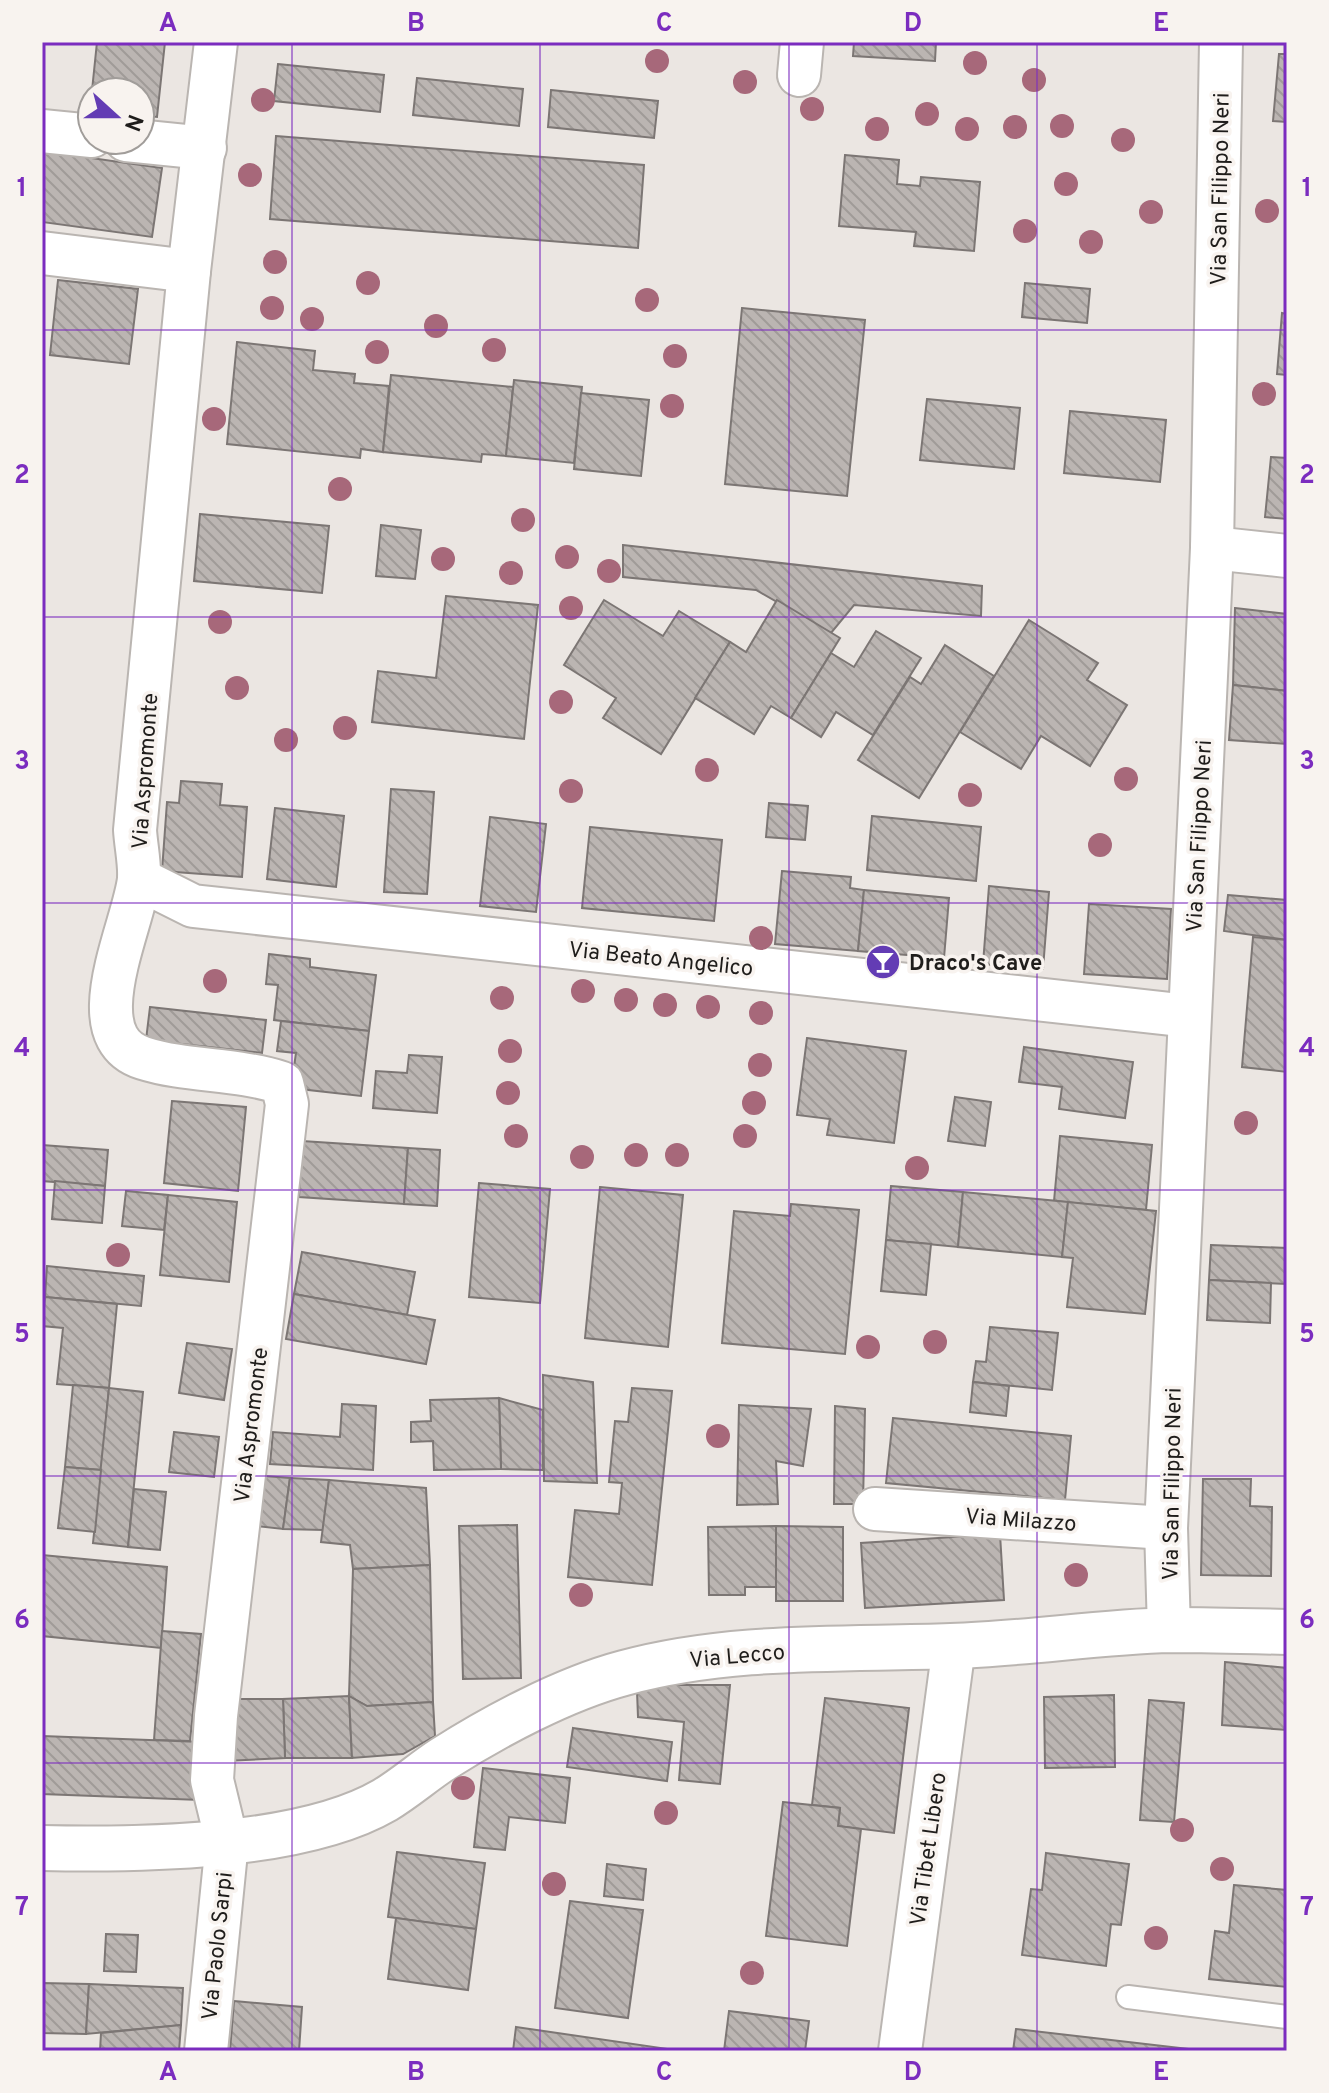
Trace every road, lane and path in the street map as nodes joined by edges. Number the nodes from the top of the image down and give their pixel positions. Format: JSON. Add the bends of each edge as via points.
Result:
{"nodes":[{"id":1,"x":216,"y":42,"type":"edge"},
{"id":2,"x":1221,"y":42,"type":"edge"},
{"id":3,"x":42,"y":131,"type":"edge"},
{"id":4,"x":76,"y":134,"type":"edge"},
{"id":5,"x":156,"y":143,"type":"edge"},
{"id":6,"x":205,"y":148,"type":"junction"},
{"id":7,"x":42,"y":253,"type":"edge"},
{"id":8,"x":189,"y":271,"type":"junction"},
{"id":9,"x":1212,"y":548,"type":"junction"},
{"id":10,"x":1287,"y":556,"type":"edge"},
{"id":11,"x":139,"y":879,"type":"junction"},
{"id":12,"x":1189,"y":1016,"type":"junction"},
{"id":13,"x":875,"y":1509,"type":"dead end"},
{"id":14,"x":1166,"y":1528,"type":"junction"},
{"id":15,"x":1169,"y":1630,"type":"junction"},
{"id":16,"x":1287,"y":1632,"type":"edge"},
{"id":17,"x":954,"y":1646,"type":"junction"},
{"id":18,"x":227,"y":1842,"type":"junction"},
{"id":19,"x":42,"y":1848,"type":"edge"},
{"id":20,"x":1128,"y":1997,"type":"dead end"},
{"id":21,"x":1287,"y":2017,"type":"edge"},
{"id":22,"x":206,"y":2051,"type":"edge"},
{"id":23,"x":900,"y":2051,"type":"edge"}],
"edges":[{"from":1,"to":6,"type":"street","name":"Via Aspromonte"},
{"from":2,"to":9,"type":"street","name":"Via San Filippo Neri"},
{"from":3,"to":4,"type":"street"},
{"from":5,"to":6,"type":"street"},
{"from":6,"to":8,"type":"street","name":"Via Aspromonte"},
{"from":7,"to":8,"type":"street"},
{"from":8,"to":11,"type":"street","name":"Via Aspromonte","via":[[135,830]]},
{"from":9,"to":10,"type":"street"},
{"from":9,"to":12,"type":"street","name":"Via San Filippo Neri"},
{"from":11,"to":12,"type":"street","name":"Via Beato Angelico","via":[[193,906]]},
{"from":11,"to":18,"type":"street","name":"Via Aspromonte","via":[[109,1015],[120,1045],[142,1058],[282,1083],[287,1104],[216,1716],[212,1780]]},
{"from":12,"to":14,"type":"street","name":"Via San Filippo Neri"},
{"from":13,"to":14,"type":"street","name":"Via Milazzo"},
{"from":14,"to":15,"type":"street","name":"Via San Filippo Neri"},
{"from":15,"to":16,"type":"street","name":"Via Lecco"},
{"from":15,"to":17,"type":"street","name":"Via Lecco"},
{"from":17,"to":18,"type":"street","name":"Via Lecco","via":[[729,1653],[621,1673],[492,1732],[383,1801],[298,1830]]},
{"from":17,"to":23,"type":"street","name":"Via Tibet Libero"},
{"from":18,"to":19,"type":"street","name":"Via Lecco","via":[[110,1850]]},
{"from":18,"to":22,"type":"street","name":"Via Paolo Sarpi"},
{"from":20,"to":21,"type":"lane"}]}
